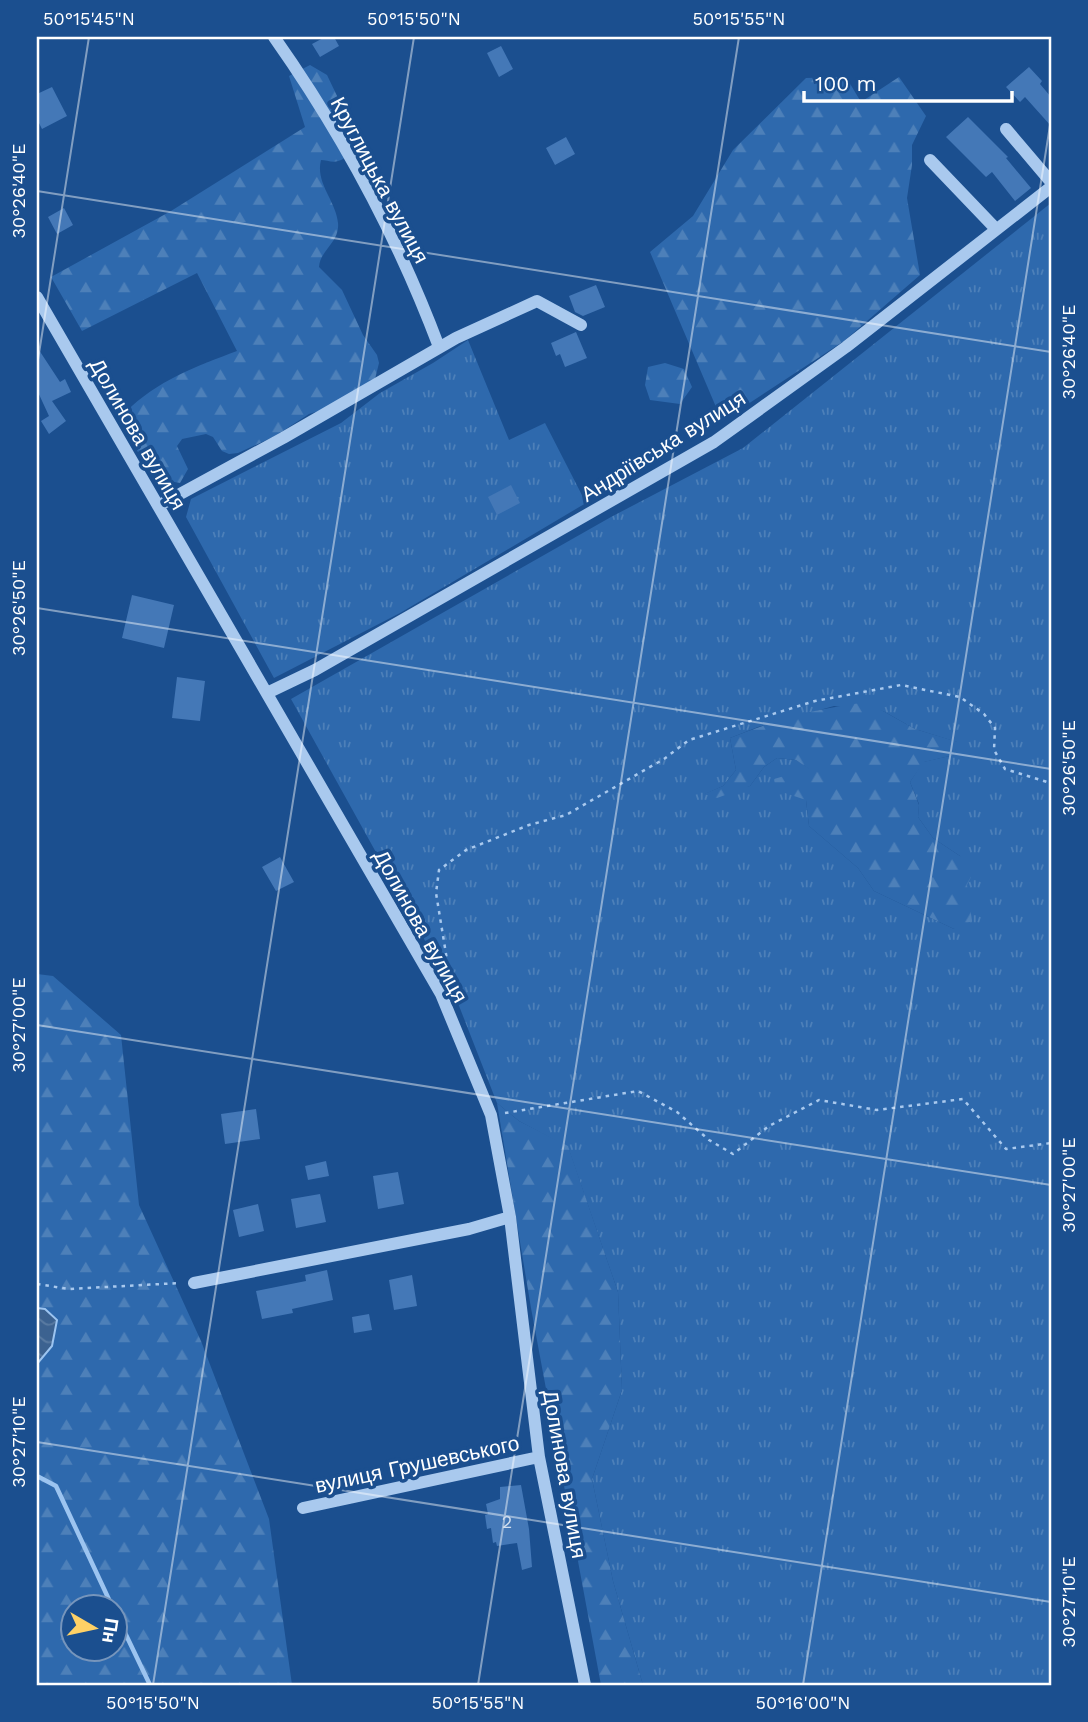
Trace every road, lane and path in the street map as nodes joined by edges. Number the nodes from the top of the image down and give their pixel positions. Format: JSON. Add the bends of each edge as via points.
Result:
{"nodes":[{"id":1,"x":274,"y":37,"type":"edge"},
{"id":2,"x":1006,"y":129,"type":"dead end"},
{"id":3,"x":930,"y":160,"type":"dead end"},
{"id":4,"x":1051,"y":185,"type":"edge"},
{"id":5,"x":996,"y":229,"type":"junction"},
{"id":6,"x":37,"y":297,"type":"edge"},
{"id":7,"x":581,"y":325,"type":"dead end"},
{"id":8,"x":439,"y":347,"type":"junction"},
{"id":9,"x":158,"y":506,"type":"junction"},
{"id":10,"x":267,"y":693,"type":"junction"},
{"id":11,"x":1051,"y":781,"type":"edge"},
{"id":12,"x":441,"y":994,"type":"junction"},
{"id":13,"x":491,"y":1115,"type":"junction"},
{"id":14,"x":1051,"y":1143,"type":"edge"},
{"id":15,"x":510,"y":1217,"type":"junction"},
{"id":16,"x":194,"y":1283,"type":"joint"},
{"id":17,"x":37,"y":1284,"type":"edge"},
{"id":18,"x":539,"y":1457,"type":"junction"},
{"id":19,"x":303,"y":1508,"type":"dead end"},
{"id":20,"x":585,"y":1685,"type":"edge"}],
"edges":[{"from":1,"to":8,"type":"street","name":"Круглицька вулиця","via":[[300,72],[363,181],[420,297]]},
{"from":2,"to":4,"type":"street"},
{"from":3,"to":5,"type":"street"},
{"from":4,"to":5,"type":"street","name":"Андріївська вулиця"},
{"from":5,"to":10,"type":"street","name":"Андріївська вулиця","via":[[846,347],[714,442]]},
{"from":6,"to":9,"type":"street","name":"Долинова вулиця"},
{"from":7,"to":8,"type":"street","via":[[537,301]]},
{"from":8,"to":9,"type":"street"},
{"from":9,"to":10,"type":"street","name":"Долинова вулиця"},
{"from":10,"to":12,"type":"street","name":"Долинова вулиця"},
{"from":11,"to":12,"type":"path","via":[[1005,769],[994,750],[995,728],[960,697],[901,685],[816,701],[689,740],[566,815],[466,850],[439,870],[436,892],[447,960]]},
{"from":12,"to":13,"type":"street","name":"Долинова вулиця"},
{"from":13,"to":14,"type":"path","via":[[638,1091],[677,1112],[733,1154],[769,1126],[819,1100],[877,1110],[963,1099],[1006,1149]]},
{"from":13,"to":15,"type":"street","name":"Долинова вулиця"},
{"from":15,"to":16,"type":"street"},
{"from":15,"to":18,"type":"street","name":"Долинова вулиця"},
{"from":16,"to":17,"type":"path","via":[[69,1289]]},
{"from":18,"to":19,"type":"street","name":"вулиця Грушевського"},
{"from":18,"to":20,"type":"street","name":"Долинова вулиця"}]}
